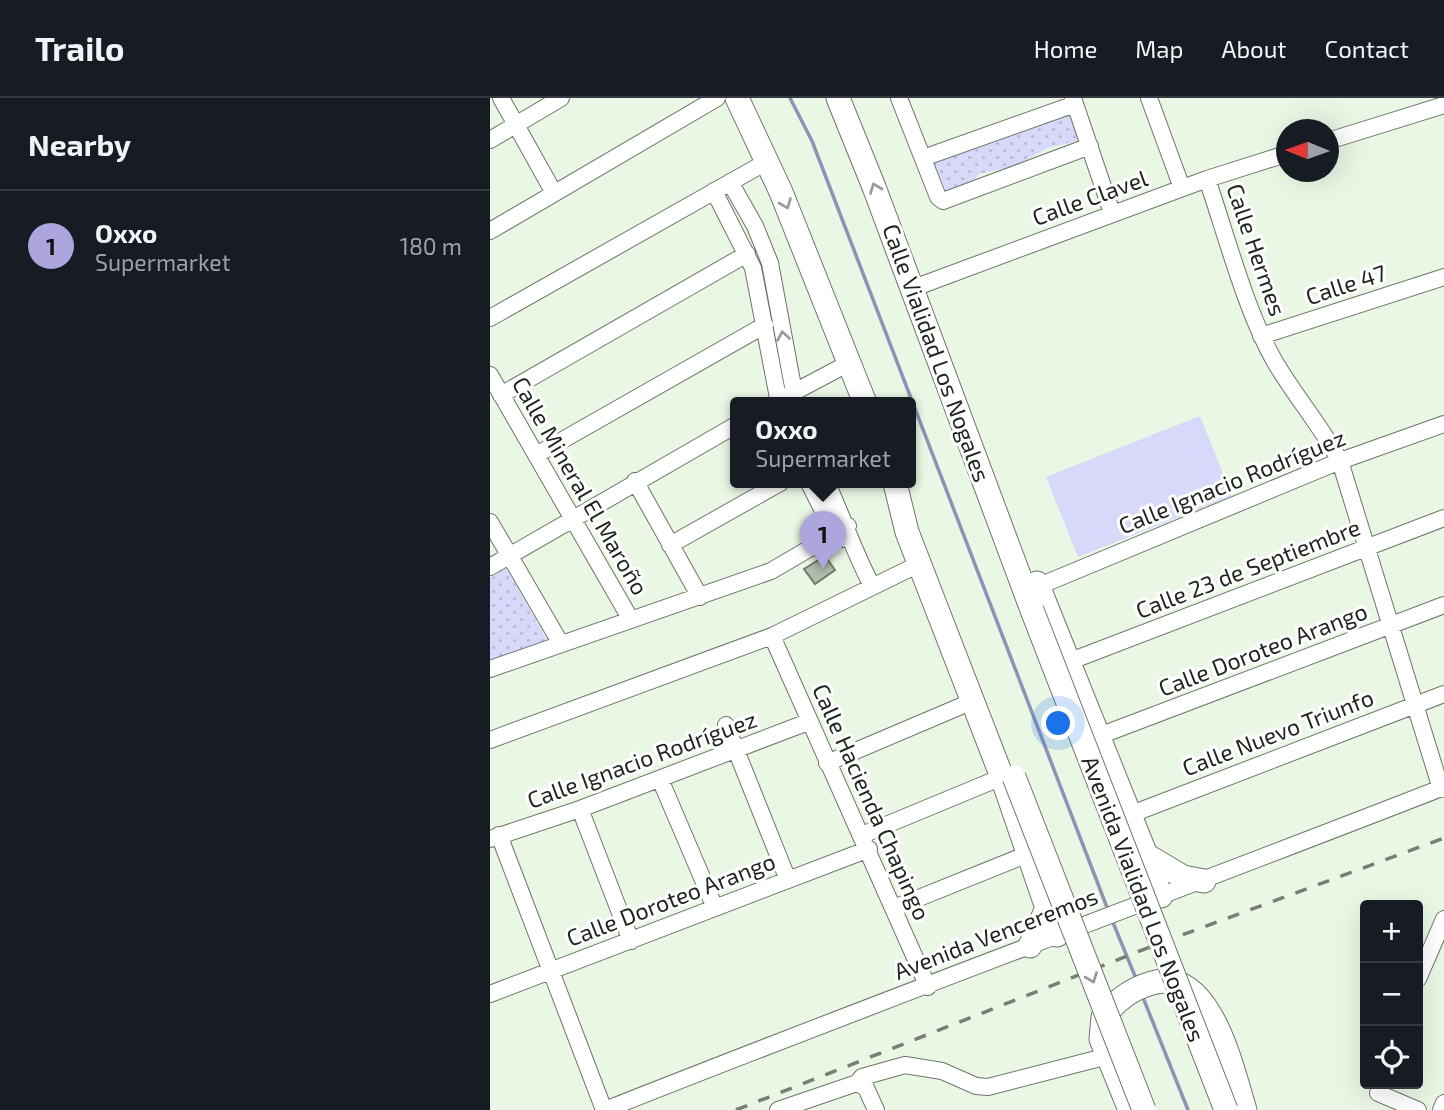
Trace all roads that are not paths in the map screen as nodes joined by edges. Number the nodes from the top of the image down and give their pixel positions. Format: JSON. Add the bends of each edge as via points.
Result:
{"nodes":[{"id":1,"x":501,"y":98,"type":"edge"},
{"id":2,"x":561,"y":98,"type":"edge"},
{"id":3,"x":717,"y":98,"type":"edge"},
{"id":4,"x":737,"y":98,"type":"edge"},
{"id":5,"x":838,"y":98,"type":"edge"},
{"id":6,"x":899,"y":98,"type":"edge"},
{"id":7,"x":1149,"y":98,"type":"edge"},
{"id":8,"x":1074,"y":101,"type":"edge"},
{"id":9,"x":1444,"y":105,"type":"edge"},
{"id":10,"x":517,"y":124,"type":"junction"},
{"id":11,"x":1339,"y":138,"type":"edge"},
{"id":12,"x":490,"y":140,"type":"edge"},
{"id":13,"x":1090,"y":146,"type":"junction"},
{"id":14,"x":1276,"y":157,"type":"edge"},
{"id":15,"x":923,"y":158,"type":"junction"},
{"id":16,"x":768,"y":161,"type":"junction"},
{"id":17,"x":1207,"y":179,"type":"junction"},
{"id":18,"x":730,"y":182,"type":"junction"},
{"id":19,"x":1182,"y":188,"type":"junction"},
{"id":20,"x":714,"y":191,"type":"junction"},
{"id":21,"x":554,"y":193,"type":"junction"},
{"id":22,"x":1112,"y":213,"type":"junction"},
{"id":23,"x":490,"y":231,"type":"edge"},
{"id":24,"x":747,"y":254,"type":"junction"},
{"id":25,"x":1444,"y":277,"type":"edge"},
{"id":26,"x":911,"y":289,"type":"junction"},
{"id":27,"x":490,"y":318,"type":"edge"},
{"id":28,"x":765,"y":325,"type":"junction"},
{"id":29,"x":1262,"y":335,"type":"junction"},
{"id":30,"x":849,"y":363,"type":"junction"},
{"id":31,"x":490,"y":375,"type":"edge"},
{"id":32,"x":501,"y":395,"type":"junction"},
{"id":33,"x":776,"y":397,"type":"edge"},
{"id":34,"x":795,"y":397,"type":"edge"},
{"id":35,"x":797,"y":397,"type":"edge"},
{"id":36,"x":863,"y":397,"type":"edge"},
{"id":37,"x":1444,"y":424,"type":"edge"},
{"id":38,"x":730,"y":428,"type":"edge"},
{"id":39,"x":538,"y":454,"type":"junction"},
{"id":40,"x":1339,"y":461,"type":"junction"},
{"id":41,"x":979,"y":467,"type":"junction"},
{"id":42,"x":635,"y":481,"type":"junction"},
{"id":43,"x":771,"y":488,"type":"edge"},
{"id":44,"x":813,"y":488,"type":"edge"},
{"id":45,"x":829,"y":488,"type":"edge"},
{"id":46,"x":897,"y":488,"type":"edge"},
{"id":47,"x":898,"y":488,"type":"edge"},
{"id":48,"x":1444,"y":518,"type":"edge"},
{"id":49,"x":572,"y":519,"type":"junction"},
{"id":50,"x":490,"y":522,"type":"edge"},
{"id":51,"x":842,"y":530,"type":"junction"},
{"id":52,"x":670,"y":545,"type":"junction"},
{"id":53,"x":1368,"y":547,"type":"junction"},
{"id":54,"x":511,"y":556,"type":"junction"},
{"id":55,"x":919,"y":564,"type":"junction"},
{"id":56,"x":490,"y":567,"type":"edge"},
{"id":57,"x":872,"y":586,"type":"junction"},
{"id":58,"x":1039,"y":586,"type":"junction"},
{"id":59,"x":700,"y":597,"type":"junction"},
{"id":60,"x":1444,"y":606,"type":"edge"},
{"id":61,"x":1032,"y":610,"type":"joint"},
{"id":62,"x":631,"y":620,"type":"junction"},
{"id":63,"x":1390,"y":626,"type":"junction"},
{"id":64,"x":772,"y":636,"type":"junction"},
{"id":65,"x":561,"y":644,"type":"junction"},
{"id":66,"x":1068,"y":662,"type":"junction"},
{"id":67,"x":490,"y":669,"type":"edge"},
{"id":68,"x":1444,"y":694,"type":"edge"},
{"id":69,"x":973,"y":701,"type":"junction"},
{"id":70,"x":1414,"y":706,"type":"junction"},
{"id":71,"x":808,"y":722,"type":"junction"},
{"id":72,"x":726,"y":726,"type":"dead end"},
{"id":73,"x":1099,"y":736,"type":"junction"},
{"id":74,"x":490,"y":740,"type":"edge"},
{"id":75,"x":736,"y":751,"type":"junction"},
{"id":76,"x":827,"y":763,"type":"junction"},
{"id":77,"x":1008,"y":777,"type":"junction"},
{"id":78,"x":660,"y":779,"type":"junction"},
{"id":79,"x":1442,"y":788,"type":"edge"},
{"id":80,"x":580,"y":809,"type":"junction"},
{"id":81,"x":1129,"y":815,"type":"junction"},
{"id":82,"x":494,"y":837,"type":"edge"},
{"id":83,"x":865,"y":842,"type":"junction"},
{"id":84,"x":1028,"y":855,"type":"junction"},
{"id":85,"x":1146,"y":855,"type":"junction"},
{"id":86,"x":788,"y":880,"type":"junction"},
{"id":87,"x":1204,"y":881,"type":"junction"},
{"id":88,"x":1161,"y":896,"type":"junction"},
{"id":89,"x":715,"y":908,"type":"junction"},
{"id":90,"x":894,"y":908,"type":"junction"},
{"id":91,"x":1047,"y":908,"type":"junction"},
{"id":92,"x":1444,"y":919,"type":"edge"},
{"id":93,"x":1057,"y":935,"type":"junction"},
{"id":94,"x":631,"y":940,"type":"junction"},
{"id":95,"x":1030,"y":946,"type":"junction"},
{"id":96,"x":1423,"y":967,"type":"edge"},
{"id":97,"x":549,"y":970,"type":"junction"},
{"id":98,"x":928,"y":987,"type":"junction"},
{"id":99,"x":490,"y":994,"type":"edge"},
{"id":100,"x":1108,"y":1056,"type":"junction"},
{"id":101,"x":857,"y":1083,"type":"junction"},
{"id":102,"x":1377,"y":1089,"type":"edge"},
{"id":103,"x":1379,"y":1089,"type":"edge"},
{"id":104,"x":1444,"y":1103,"type":"edge"},
{"id":105,"x":605,"y":1110,"type":"edge"},
{"id":106,"x":778,"y":1110,"type":"edge"},
{"id":107,"x":876,"y":1110,"type":"edge"},
{"id":108,"x":1130,"y":1110,"type":"edge"},
{"id":109,"x":1144,"y":1110,"type":"edge"},
{"id":110,"x":1226,"y":1110,"type":"edge"},
{"id":111,"x":1245,"y":1110,"type":"edge"},
{"id":112,"x":1382,"y":1110,"type":"edge"},
{"id":113,"x":1418,"y":1110,"type":"edge"},
{"id":114,"x":1441,"y":1110,"type":"edge"}],
"edges":[{"from":1,"to":10,"type":"street"},
{"from":2,"to":10,"type":"street"},
{"from":3,"to":21,"type":"street"},
{"from":4,"to":16,"type":"highway"},
{"from":26,"to":5,"type":"highway","name":"Calle Vialidad Los Nogales","one_way":true},
{"from":6,"to":15,"type":"street"},
{"from":7,"to":19,"type":"street"},
{"from":8,"to":13,"type":"street"},
{"from":8,"to":15,"type":"street"},
{"from":9,"to":11,"type":"street"},
{"from":10,"to":12,"type":"street"},
{"from":10,"to":21,"type":"street"},
{"from":13,"to":15,"type":"street","via":[[947,201],[938,197]]},
{"from":13,"to":22,"type":"street"},
{"from":14,"to":17,"type":"street","name":"Calle Clavel"},
{"from":16,"to":18,"type":"street"},
{"from":16,"to":30,"type":"highway","one_way":true},
{"from":17,"to":19,"type":"street","name":"Calle Clavel"},
{"from":17,"to":29,"type":"street","name":"Calle Hermes"},
{"from":18,"to":20,"type":"street"},
{"from":34,"to":18,"type":"street","one_way":true,"via":[[769,263]]},
{"from":19,"to":22,"type":"street","name":"Calle Clavel"},
{"from":20,"to":24,"type":"street"},
{"from":20,"to":27,"type":"street"},
{"from":21,"to":23,"type":"street"},
{"from":22,"to":26,"type":"street","name":"Calle Clavel"},
{"from":24,"to":28,"type":"street"},
{"from":24,"to":32,"type":"street"},
{"from":25,"to":29,"type":"street","name":"Calle 47"},
{"from":26,"to":41,"type":"highway","name":"Calle Vialidad Los Nogales"},
{"from":28,"to":33,"type":"street"},
{"from":28,"to":39,"type":"street"},
{"from":29,"to":40,"type":"street","name":"Calle Hermes"},
{"from":30,"to":35,"type":"street"},
{"from":30,"to":36,"type":"highway"},
{"from":31,"to":32,"type":"street","name":"Calle Mineral El Maroño"},
{"from":32,"to":39,"type":"street","name":"Calle Mineral El Maroño"},
{"from":37,"to":40,"type":"street","name":"Calle Ignacio Rodríguez"},
{"from":38,"to":42,"type":"street"},
{"from":39,"to":49,"type":"street","name":"Calle Mineral El Maroño"},
{"from":40,"to":53,"type":"street","name":"Calle Hermes"},
{"from":40,"to":58,"type":"street","name":"Calle Ignacio Rodríguez"},
{"from":41,"to":58,"type":"highway","via":[[1005,505]]},
{"from":41,"to":61,"type":"highway","name":"Calle Vialidad Los Nogales"},
{"from":42,"to":49,"type":"street"},
{"from":42,"to":52,"type":"street"},
{"from":43,"to":52,"type":"street"},
{"from":44,"to":51,"type":"street"},
{"from":45,"to":51,"type":"street"},
{"from":46,"to":55,"type":"highway"},
{"from":47,"to":77,"type":"highway"},
{"from":48,"to":53,"type":"street","name":"Calle 23 de Septiembre"},
{"from":49,"to":54,"type":"street"},
{"from":49,"to":62,"type":"street","name":"Calle Mineral El Maroño"},
{"from":50,"to":54,"type":"street"},
{"from":51,"to":57,"type":"street"},
{"from":51,"to":59,"type":"street","via":[[771,571]]},
{"from":52,"to":59,"type":"street"},
{"from":53,"to":63,"type":"street","name":"Calle Hermes"},
{"from":53,"to":66,"type":"street","name":"Calle 23 de Septiembre"},
{"from":54,"to":56,"type":"street"},
{"from":54,"to":65,"type":"street"},
{"from":55,"to":57,"type":"street"},
{"from":55,"to":69,"type":"highway"},
{"from":57,"to":64,"type":"street"},
{"from":58,"to":66,"type":"highway"},
{"from":59,"to":62,"type":"street"},
{"from":60,"to":63,"type":"street","name":"Calle Doroteo Arango"},
{"from":61,"to":110,"type":"highway","name":"Avenida Vialidad Los Nogales","bridge":true},
{"from":62,"to":65,"type":"street"},
{"from":63,"to":70,"type":"street","name":"Calle Hermes"},
{"from":63,"to":73,"type":"street","name":"Calle Doroteo Arango"},
{"from":64,"to":71,"type":"street","name":"Calle Hacienda Chapingo"},
{"from":64,"to":74,"type":"street"},
{"from":65,"to":67,"type":"street"},
{"from":66,"to":73,"type":"highway"},
{"from":68,"to":70,"type":"street","name":"Calle Nuevo Triunfo"},
{"from":69,"to":76,"type":"street"},
{"from":69,"to":77,"type":"highway"},
{"from":70,"to":79,"type":"street","name":"Calle Hermes"},
{"from":70,"to":81,"type":"street","name":"Calle Nuevo Triunfo"},
{"from":71,"to":75,"type":"street","name":"Calle Ignacio Rodríguez"},
{"from":71,"to":76,"type":"street","name":"Calle Hacienda Chapingo"},
{"from":72,"to":75,"type":"street"},
{"from":73,"to":81,"type":"highway"},
{"from":75,"to":78,"type":"street","name":"Calle Ignacio Rodríguez"},
{"from":75,"to":86,"type":"street"},
{"from":76,"to":83,"type":"street","name":"Calle Hacienda Chapingo"},
{"from":77,"to":83,"type":"street","name":"Calle Doroteo Arango"},
{"from":77,"to":84,"type":"highway"},
{"from":77,"to":109,"type":"highway","one_way":true,"bridge":true},
{"from":78,"to":80,"type":"street","name":"Calle Ignacio Rodríguez"},
{"from":78,"to":89,"type":"street"},
{"from":79,"to":87,"type":"street","name":"Avenida Venceremos"},
{"from":80,"to":82,"type":"street","name":"Calle Ignacio Rodríguez"},
{"from":80,"to":94,"type":"street"},
{"from":81,"to":85,"type":"highway"},
{"from":82,"to":97,"type":"street"},
{"from":83,"to":86,"type":"street","name":"Calle Doroteo Arango"},
{"from":83,"to":90,"type":"street","name":"Calle Hacienda Chapingo"},
{"from":84,"to":90,"type":"street"},
{"from":84,"to":91,"type":"highway"},
{"from":85,"to":87,"type":"highway","via":[[1183,877]]},
{"from":85,"to":88,"type":"highway"},
{"from":86,"to":89,"type":"street","name":"Calle Doroteo Arango"},
{"from":87,"to":88,"type":"street","name":"Avenida Venceremos"},
{"from":88,"to":93,"type":"street","name":"Avenida Venceremos"},
{"from":89,"to":94,"type":"street","name":"Calle Doroteo Arango"},
{"from":90,"to":98,"type":"street","name":"Calle Hacienda Chapingo"},
{"from":91,"to":93,"type":"highway"},
{"from":91,"to":95,"type":"highway"},
{"from":92,"to":96,"type":"street"},
{"from":93,"to":95,"type":"street","name":"Avenida Venceremos"},
{"from":94,"to":97,"type":"street","name":"Calle Doroteo Arango"},
{"from":95,"to":98,"type":"street","name":"Avenida Venceremos"},
{"from":97,"to":99,"type":"street","name":"Calle Doroteo Arango"},
{"from":97,"to":105,"type":"street"},
{"from":98,"to":105,"type":"street","name":"Avenida Venceremos","via":[[838,1017]]},
{"from":100,"to":101,"type":"street","via":[[988,1087],[942,1071],[905,1065],[862,1077]]},
{"from":100,"to":108,"type":"highway"},
{"from":100,"to":111,"type":"highway","via":[[1101,1027],[1115,1003],[1127,993],[1160,981],[1186,985],[1199,996],[1216,1027]]},
{"from":101,"to":106,"type":"street"},
{"from":101,"to":107,"type":"street","via":[[866,1088]]},
{"from":102,"to":112,"type":"street"},
{"from":103,"to":113,"type":"street"},
{"from":104,"to":114,"type":"street"}]}
